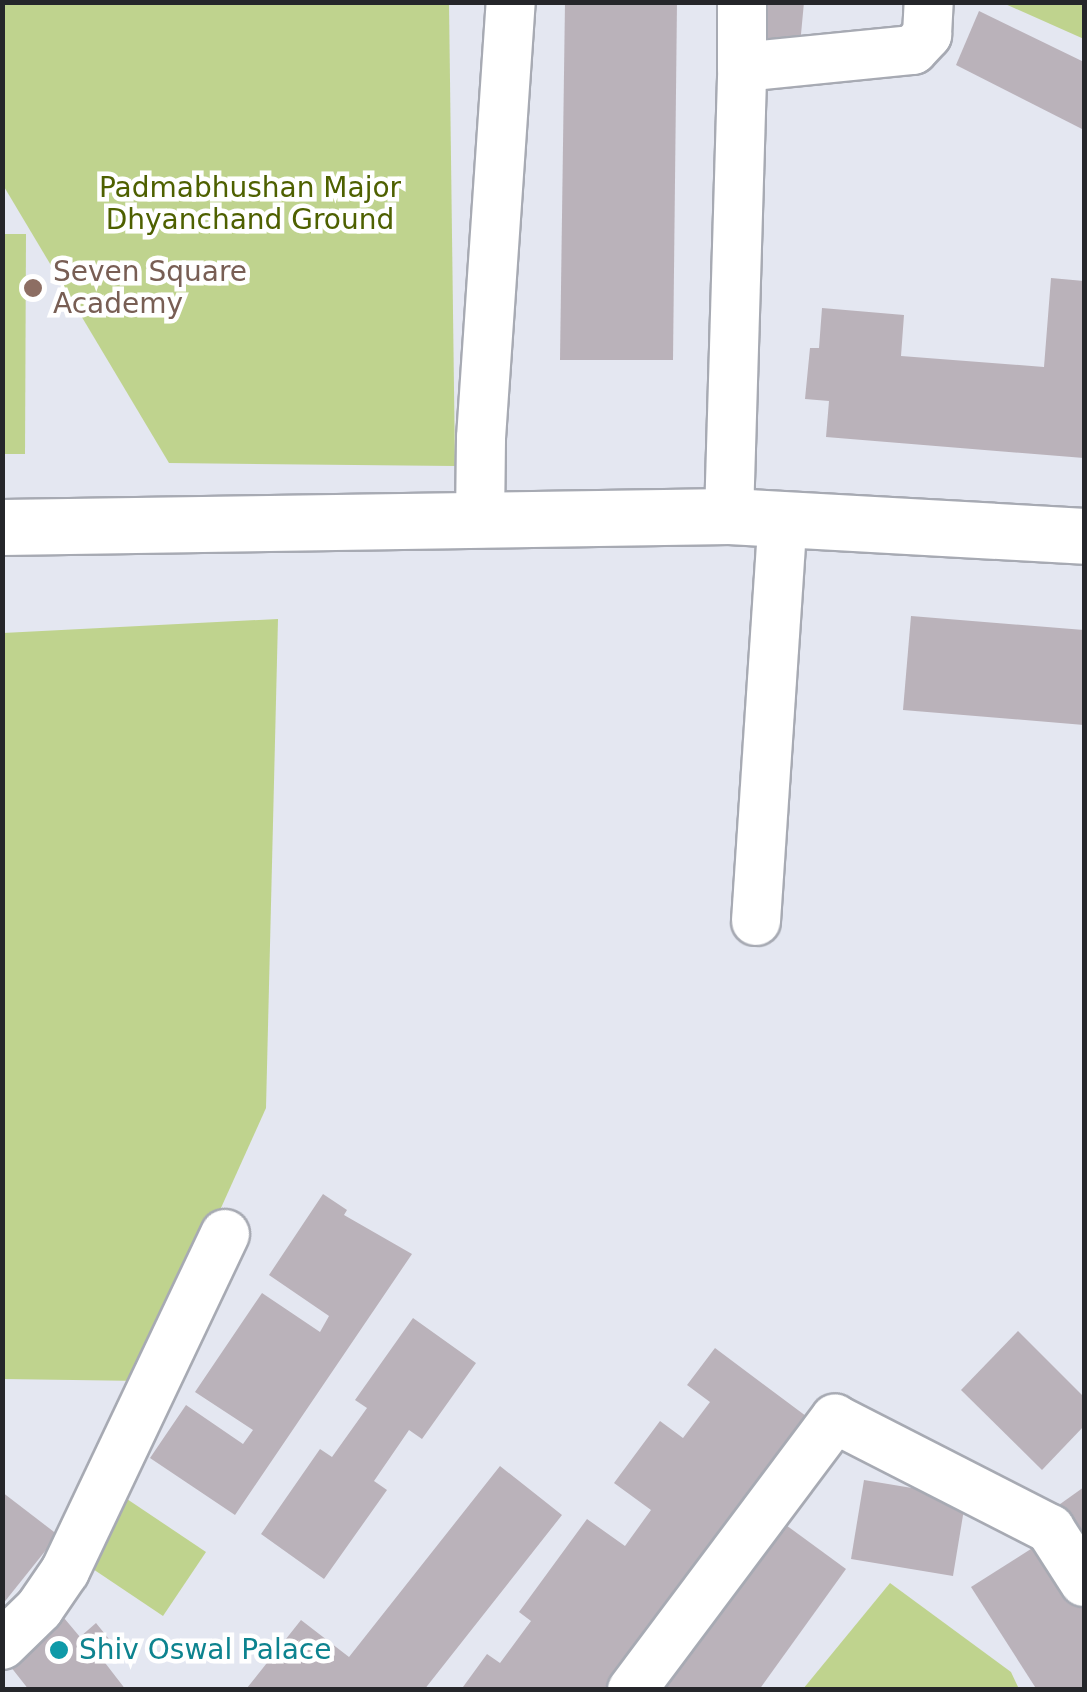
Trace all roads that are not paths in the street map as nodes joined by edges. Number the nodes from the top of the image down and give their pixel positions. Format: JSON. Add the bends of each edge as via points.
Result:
{"nodes":[{"id":1,"x":511,"y":2,"type":"edge"},
{"id":2,"x":742,"y":2,"type":"edge"},
{"id":3,"x":929,"y":2,"type":"edge"},
{"id":4,"x":742,"y":68,"type":"junction"},
{"id":5,"x":729,"y":516,"type":"junction"},
{"id":6,"x":784,"y":519,"type":"junction"},
{"id":7,"x":480,"y":520,"type":"junction"},
{"id":8,"x":2,"y":527,"type":"edge"},
{"id":9,"x":1084,"y":536,"type":"edge"},
{"id":10,"x":756,"y":922,"type":"dead end"},
{"id":11,"x":225,"y":1234,"type":"dead end"},
{"id":12,"x":1084,"y":1582,"type":"edge"},
{"id":13,"x":2,"y":1644,"type":"edge"},
{"id":14,"x":632,"y":1690,"type":"edge"}],
"edges":[{"from":1,"to":7,"type":"street"},
{"from":2,"to":4,"type":"street"},
{"from":3,"to":4,"type":"street","via":[[927,35],[913,50]]},
{"from":4,"to":5,"type":"street"},
{"from":5,"to":6,"type":"street"},
{"from":5,"to":7,"type":"street"},
{"from":6,"to":9,"type":"street"},
{"from":6,"to":10,"type":"street"},
{"from":7,"to":8,"type":"street"},
{"from":11,"to":13,"type":"street","via":[[65,1571],[39,1609]]},
{"from":12,"to":14,"type":"street","via":[[1050,1529],[835,1420]]}]}
